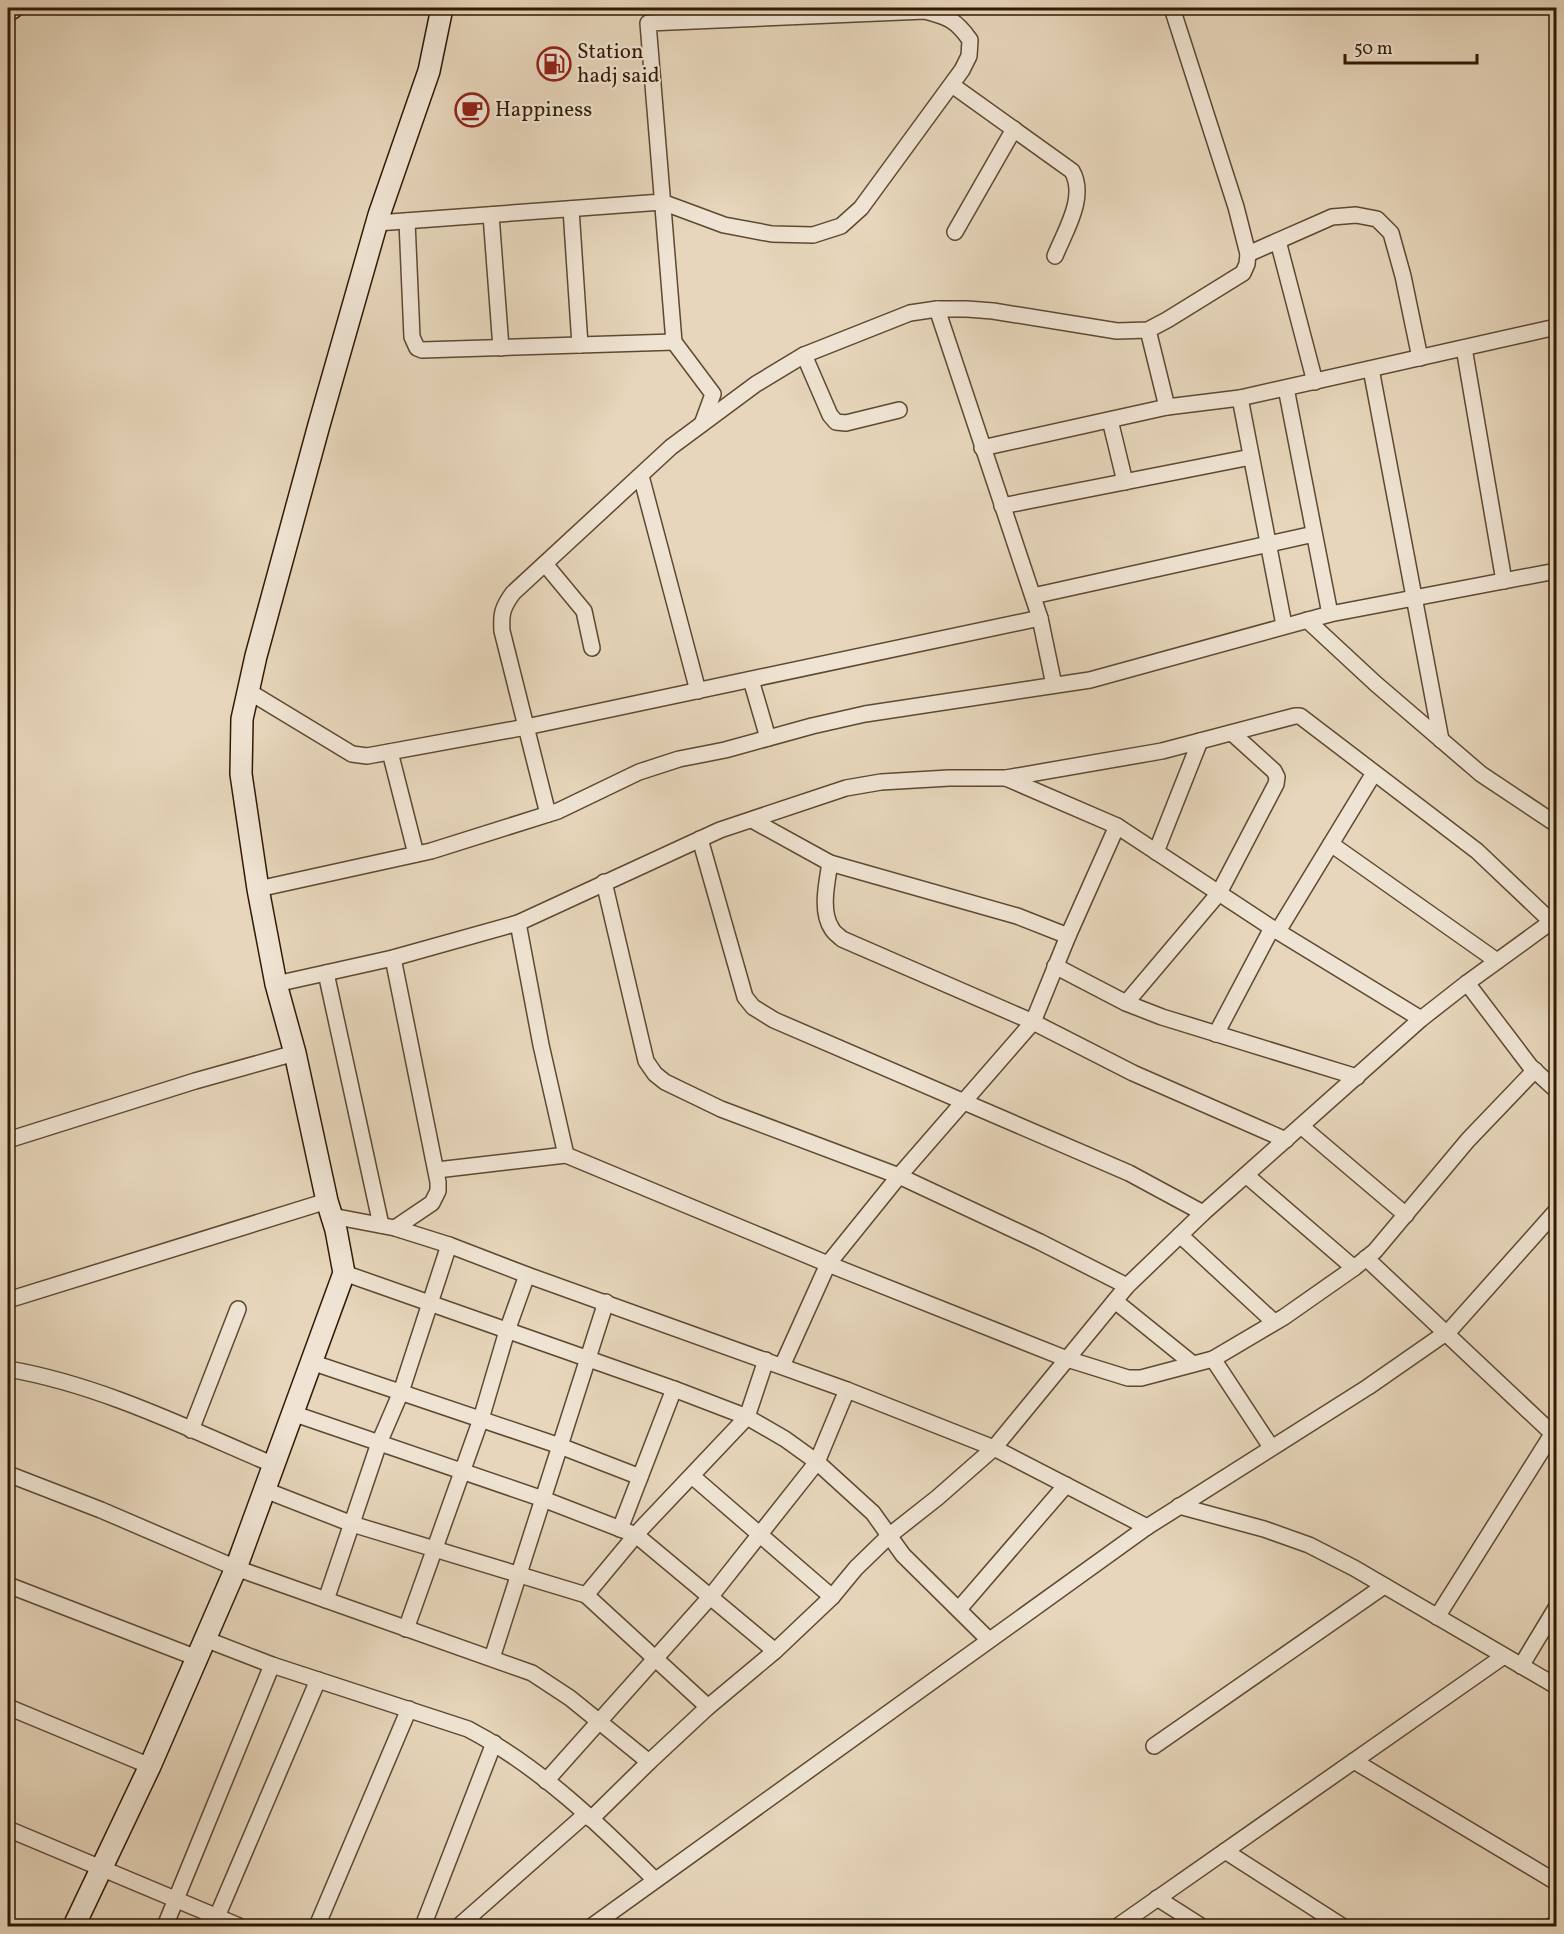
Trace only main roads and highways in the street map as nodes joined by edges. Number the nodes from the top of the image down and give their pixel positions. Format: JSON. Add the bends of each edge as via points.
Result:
{"nodes":[{"id":1,"x":442,"y":8,"type":"edge"},
{"id":2,"x":74,"y":1926,"type":"edge"}],
"edges":[{"from":1,"to":2,"type":"main road","via":[[429,71],[377,223],[255,656],[242,719],[241,774],[258,889],[276,984],[344,1273],[236,1568],[150,1766]]}]}
